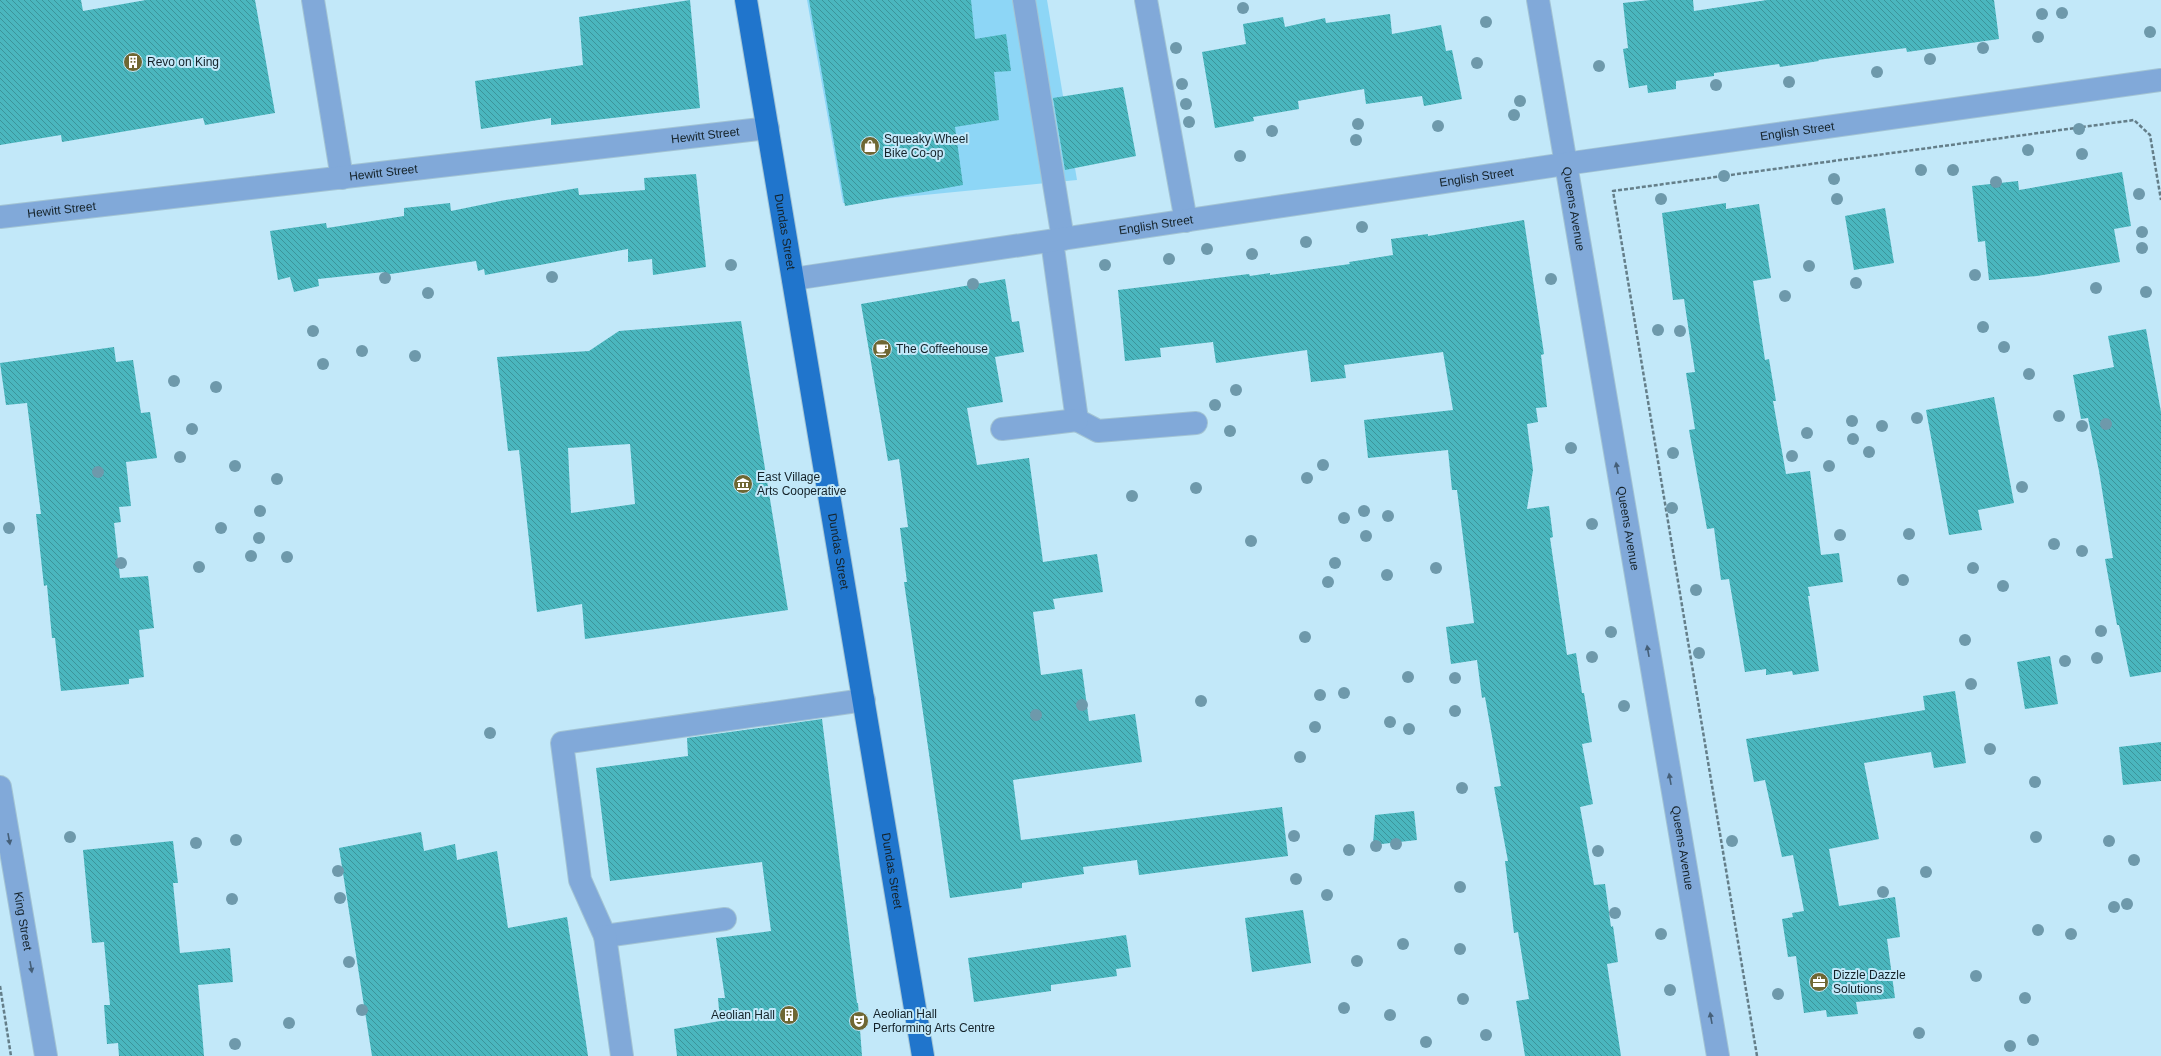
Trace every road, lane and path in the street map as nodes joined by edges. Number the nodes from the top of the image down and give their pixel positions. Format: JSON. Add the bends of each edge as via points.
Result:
{"nodes":[{"id":1,"x":313,"y":0,"type":"edge"},
{"id":2,"x":746,"y":0,"type":"edge"},
{"id":3,"x":1024,"y":0,"type":"edge"},
{"id":4,"x":1146,"y":0,"type":"edge"},
{"id":5,"x":1538,"y":0,"type":"edge"},
{"id":6,"x":2161,"y":80,"type":"edge"},
{"id":7,"x":768,"y":128,"type":"junction"},
{"id":8,"x":1565,"y":164,"type":"junction"},
{"id":9,"x":342,"y":178,"type":"junction"},
{"id":10,"x":2161,"y":200,"type":"edge"},
{"id":11,"x":0,"y":217,"type":"edge"},
{"id":12,"x":1186,"y":221,"type":"junction"},
{"id":13,"x":1057,"y":240,"type":"junction"},
{"id":14,"x":793,"y":279,"type":"junction"},
{"id":15,"x":1077,"y":420,"type":"junction"},
{"id":16,"x":1196,"y":423,"type":"dead end"},
{"id":17,"x":1002,"y":429,"type":"dead end"},
{"id":18,"x":864,"y":700,"type":"junction"},
{"id":19,"x":0,"y":787,"type":"edge"},
{"id":20,"x":725,"y":919,"type":"dead end"},
{"id":21,"x":605,"y":936,"type":"junction"},
{"id":22,"x":0,"y":986,"type":"edge"},
{"id":23,"x":11,"y":1056,"type":"edge"},
{"id":24,"x":46,"y":1056,"type":"edge"},
{"id":25,"x":622,"y":1056,"type":"edge"},
{"id":26,"x":923,"y":1056,"type":"edge"},
{"id":27,"x":1718,"y":1056,"type":"edge"},
{"id":28,"x":1757,"y":1056,"type":"edge"}],
"edges":[{"from":1,"to":9,"type":"street"},
{"from":2,"to":7,"type":"main road","name":"Dundas Street"},
{"from":3,"to":13,"type":"street"},
{"from":4,"to":12,"type":"street"},
{"from":5,"to":8,"type":"street","name":"Queens Avenue"},
{"from":6,"to":8,"type":"street","name":"English Street"},
{"from":7,"to":9,"type":"street","name":"Hewitt Street"},
{"from":7,"to":14,"type":"main road","name":"Dundas Street"},
{"from":8,"to":12,"type":"street","name":"English Street"},
{"from":27,"to":8,"type":"street","name":"Queens Avenue","one_way":true},
{"from":9,"to":11,"type":"street","name":"Hewitt Street"},
{"from":10,"to":28,"type":"path","via":[[2150,135],[2134,120],[1613,191]]},
{"from":12,"to":13,"type":"street","name":"English Street"},
{"from":13,"to":14,"type":"street","name":"English Street"},
{"from":13,"to":15,"type":"street"},
{"from":14,"to":18,"type":"main road","name":"Dundas Street"},
{"from":15,"to":16,"type":"street","via":[[1098,431]]},
{"from":15,"to":17,"type":"street"},
{"from":18,"to":21,"type":"street","via":[[562,743],[580,880]]},
{"from":18,"to":26,"type":"main road","name":"Dundas Street"},
{"from":19,"to":24,"type":"street","name":"King Street","one_way":true},
{"from":20,"to":21,"type":"street"},
{"from":21,"to":25,"type":"street"},
{"from":22,"to":23,"type":"path"}]}
